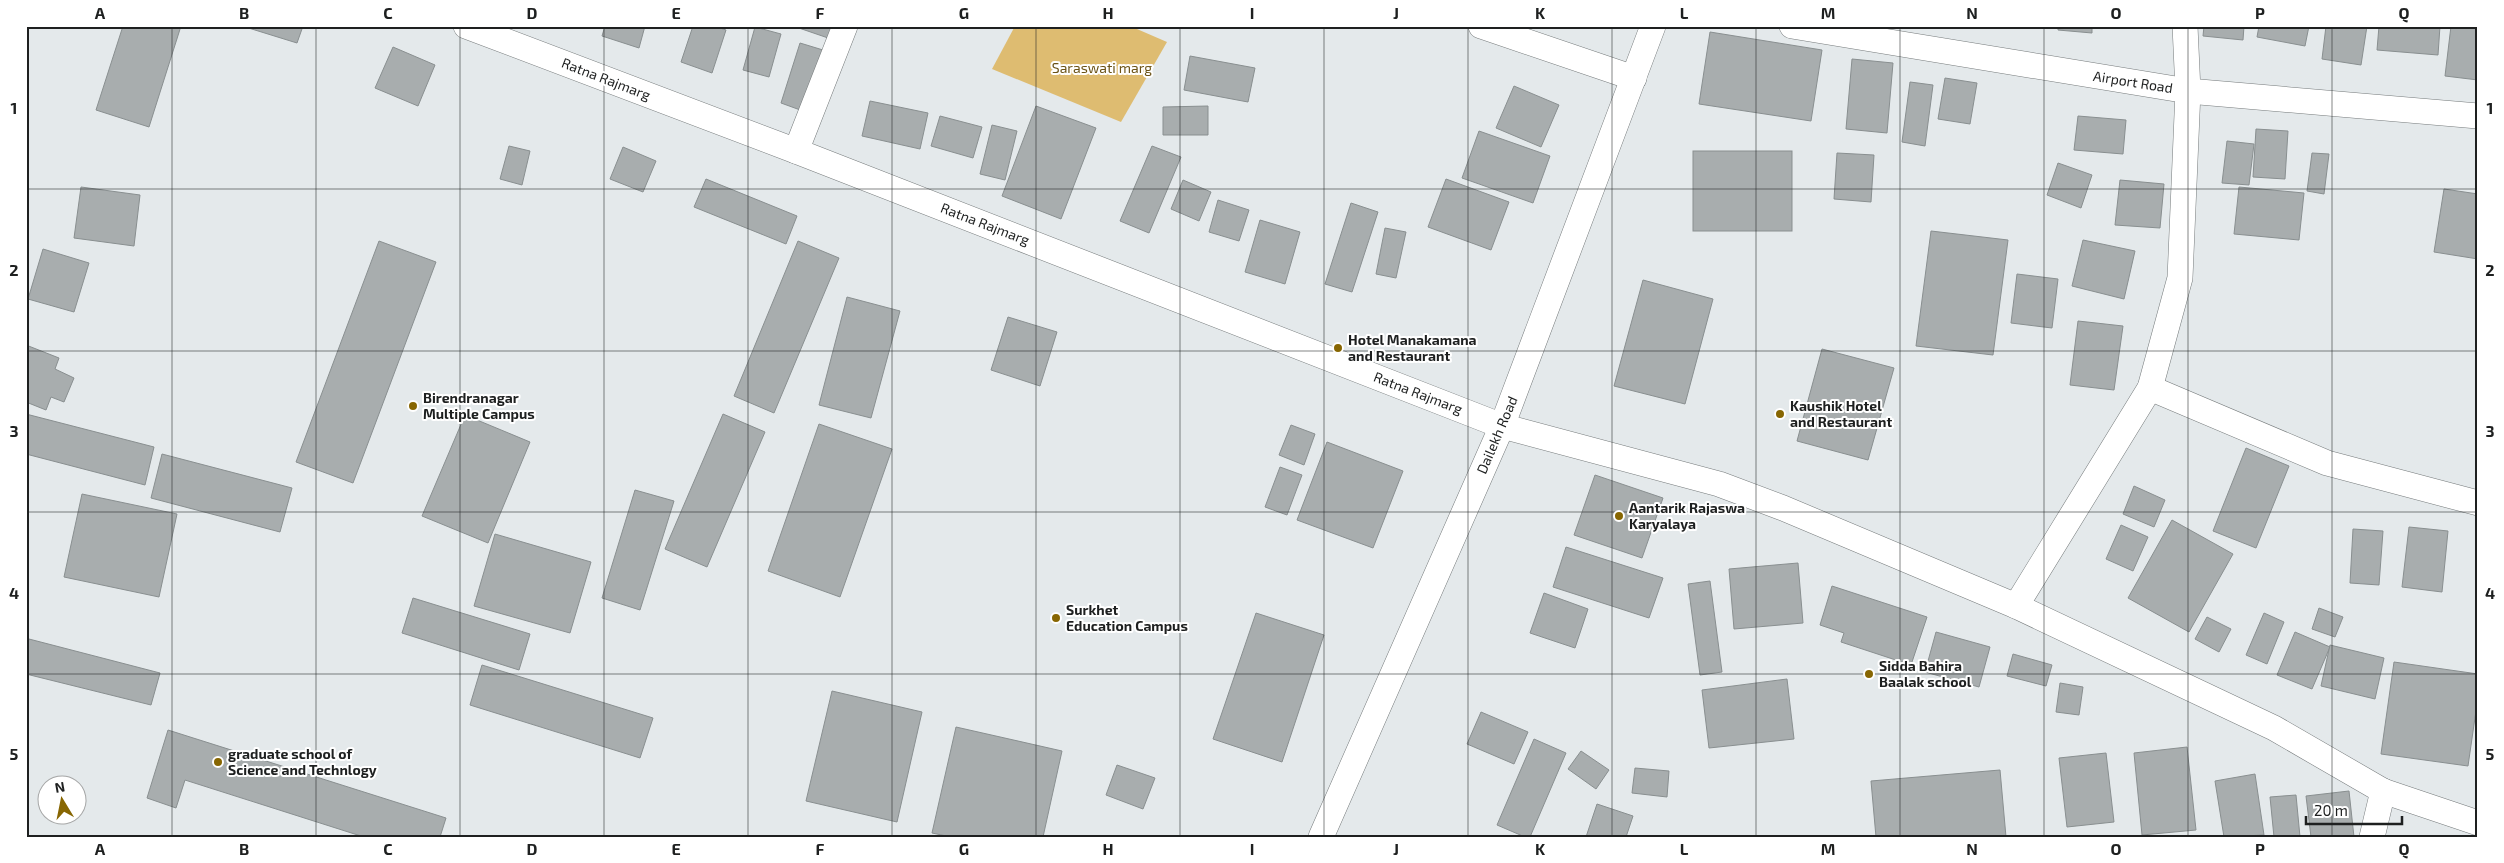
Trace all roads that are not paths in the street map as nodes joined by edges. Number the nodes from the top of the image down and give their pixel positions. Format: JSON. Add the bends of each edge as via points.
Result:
{"nodes":[{"id":1,"x":466,"y":26,"type":"edge"},
{"id":2,"x":845,"y":26,"type":"edge"},
{"id":3,"x":1481,"y":26,"type":"edge"},
{"id":4,"x":1653,"y":26,"type":"edge"},
{"id":5,"x":1792,"y":26,"type":"edge"},
{"id":6,"x":2185,"y":26,"type":"edge"},
{"id":7,"x":1634,"y":78,"type":"junction"},
{"id":8,"x":2188,"y":91,"type":"junction"},
{"id":9,"x":2478,"y":116,"type":"edge"},
{"id":10,"x":796,"y":151,"type":"junction"},
{"id":11,"x":2150,"y":388,"type":"junction"},
{"id":12,"x":1502,"y":426,"type":"junction"},
{"id":13,"x":2478,"y":503,"type":"edge"},
{"id":14,"x":2016,"y":606,"type":"junction"},
{"id":15,"x":2383,"y":791,"type":"junction"},
{"id":16,"x":2478,"y":824,"type":"edge"},
{"id":17,"x":1321,"y":837,"type":"edge"},
{"id":18,"x":2372,"y":837,"type":"edge"}],
"edges":[{"from":1,"to":10,"type":"street","name":"Ratna Rajmarg"},
{"from":2,"to":10,"type":"street"},
{"from":3,"to":7,"type":"street"},
{"from":4,"to":7,"type":"street","name":"Dailekh Road"},
{"from":5,"to":8,"type":"street","name":"Airport Road"},
{"from":6,"to":8,"type":"street"},
{"from":7,"to":12,"type":"street","name":"Dailekh Road"},
{"from":8,"to":9,"type":"street","name":"Airport Road"},
{"from":8,"to":11,"type":"street","via":[[2180,278]]},
{"from":10,"to":12,"type":"street","name":"Ratna Rajmarg"},
{"from":11,"to":13,"type":"street","via":[[2326,463]]},
{"from":11,"to":14,"type":"street"},
{"from":12,"to":14,"type":"street","name":"Ratna Rajmarg","via":[[1719,484]]},
{"from":12,"to":17,"type":"street","name":"Dailekh Road"},
{"from":14,"to":15,"type":"street","name":"Ratna Rajmarg","via":[[2274,728]]},
{"from":15,"to":16,"type":"street","name":"Ratna Rajmarg"},
{"from":15,"to":18,"type":"street"}]}
